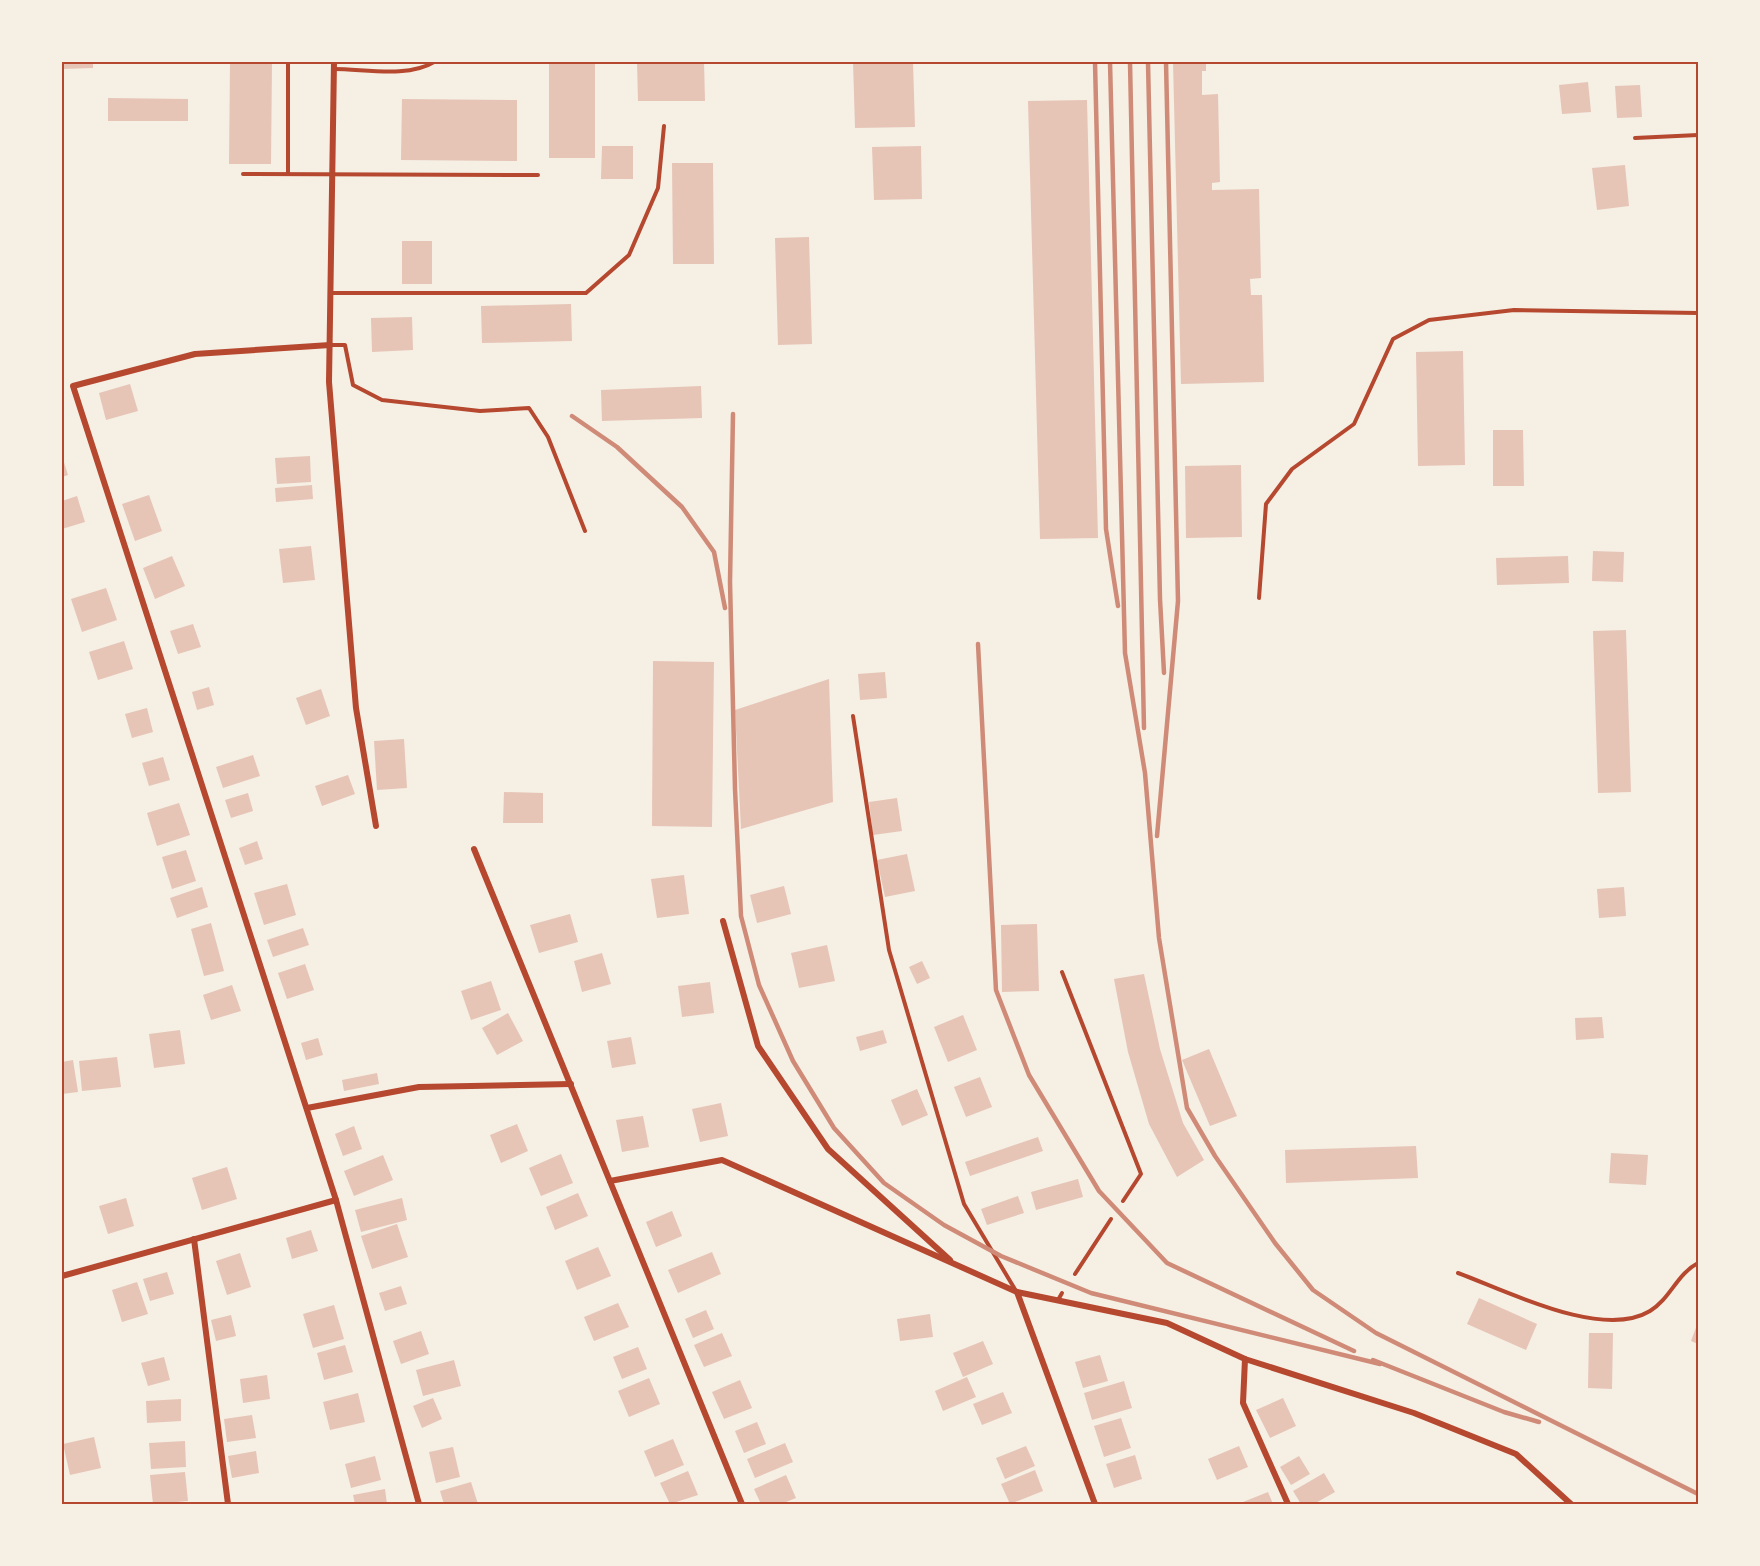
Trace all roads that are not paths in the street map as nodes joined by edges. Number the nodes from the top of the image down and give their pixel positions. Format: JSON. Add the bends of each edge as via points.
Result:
{"nodes":[{"id":1,"x":288,"y":62,"type":"edge"},
{"id":2,"x":434,"y":62,"type":"edge"},
{"id":3,"x":334,"y":65,"type":"edge"},
{"id":4,"x":663,"y":126,"type":"dead end"},
{"id":5,"x":1698,"y":135,"type":"edge"},
{"id":6,"x":1635,"y":138,"type":"dead end"},
{"id":7,"x":332,"y":173,"type":"junction"},
{"id":8,"x":243,"y":174,"type":"dead end"},
{"id":9,"x":288,"y":174,"type":"junction"},
{"id":10,"x":538,"y":175,"type":"dead end"},
{"id":11,"x":331,"y":292,"type":"junction"},
{"id":12,"x":1698,"y":313,"type":"edge"},
{"id":13,"x":330,"y":345,"type":"junction"},
{"id":14,"x":585,"y":531,"type":"dead end"},
{"id":15,"x":1259,"y":598,"type":"dead end"},
{"id":16,"x":853,"y":716,"type":"dead end"},
{"id":17,"x":376,"y":826,"type":"dead end"},
{"id":18,"x":474,"y":849,"type":"dead end"},
{"id":19,"x":723,"y":921,"type":"dead end"},
{"id":20,"x":1062,"y":972,"type":"dead end"},
{"id":21,"x":571,"y":1084,"type":"junction"},
{"id":22,"x":307,"y":1108,"type":"junction"},
{"id":23,"x":610,"y":1181,"type":"junction"},
{"id":24,"x":336,"y":1200,"type":"junction"},
{"id":25,"x":1123,"y":1201,"type":"dead end"},
{"id":26,"x":1111,"y":1219,"type":"dead end"},
{"id":27,"x":194,"y":1239,"type":"junction"},
{"id":28,"x":1698,"y":1263,"type":"edge"},
{"id":29,"x":954,"y":1264,"type":"junction"},
{"id":30,"x":1458,"y":1273,"type":"dead end"},
{"id":31,"x":1075,"y":1274,"type":"dead end"},
{"id":32,"x":62,"y":1276,"type":"edge"},
{"id":33,"x":1017,"y":1292,"type":"junction"},
{"id":34,"x":1062,"y":1293,"type":"dead end"},
{"id":35,"x":1057,"y":1300,"type":"junction"},
{"id":36,"x":1245,"y":1359,"type":"junction"},
{"id":37,"x":228,"y":1504,"type":"edge"},
{"id":38,"x":418,"y":1504,"type":"edge"},
{"id":39,"x":742,"y":1504,"type":"edge"},
{"id":40,"x":1095,"y":1504,"type":"edge"},
{"id":41,"x":1288,"y":1504,"type":"edge"},
{"id":42,"x":1571,"y":1504,"type":"edge"}],
"edges":[{"from":1,"to":9,"type":"lane"},
{"from":2,"to":3,"type":"lane","via":[[423,68],[401,70]]},
{"from":3,"to":7,"type":"street"},
{"from":4,"to":11,"type":"lane","via":[[658,188],[629,255],[586,293]]},
{"from":5,"to":6,"type":"lane"},
{"from":7,"to":9,"type":"lane"},
{"from":7,"to":10,"type":"lane"},
{"from":7,"to":11,"type":"street"},
{"from":8,"to":9,"type":"lane"},
{"from":11,"to":13,"type":"street"},
{"from":12,"to":15,"type":"lane","via":[[1515,310],[1429,320],[1393,339],[1354,424],[1292,469],[1266,504]]},
{"from":13,"to":14,"type":"lane","via":[[345,345],[353,385],[382,400],[480,411],[529,408],[548,436]]},
{"from":13,"to":17,"type":"street","via":[[329,382],[356,708]]},
{"from":13,"to":22,"type":"street","via":[[195,354],[73,386]]},
{"from":16,"to":33,"type":"lane","via":[[889,950],[964,1204]]},
{"from":18,"to":21,"type":"street"},
{"from":19,"to":29,"type":"street","via":[[758,1046],[764,1055],[828,1149]]},
{"from":20,"to":25,"type":"lane","via":[[1141,1174]]},
{"from":21,"to":22,"type":"street","via":[[419,1087]]},
{"from":21,"to":23,"type":"street"},
{"from":22,"to":24,"type":"street"},
{"from":23,"to":29,"type":"street","via":[[722,1160]]},
{"from":23,"to":39,"type":"street"},
{"from":24,"to":27,"type":"street"},
{"from":24,"to":38,"type":"street"},
{"from":26,"to":31,"type":"lane"},
{"from":27,"to":32,"type":"street"},
{"from":27,"to":37,"type":"street"},
{"from":28,"to":30,"type":"lane","via":[[1652,1310],[1622,1321],[1561,1311]]},
{"from":29,"to":33,"type":"street"},
{"from":33,"to":35,"type":"street"},
{"from":33,"to":40,"type":"street"},
{"from":34,"to":35,"type":"lane"},
{"from":35,"to":36,"type":"street","via":[[1167,1323]]},
{"from":36,"to":41,"type":"street","via":[[1243,1403]]},
{"from":36,"to":42,"type":"street","via":[[1414,1413],[1516,1454]]}]}
